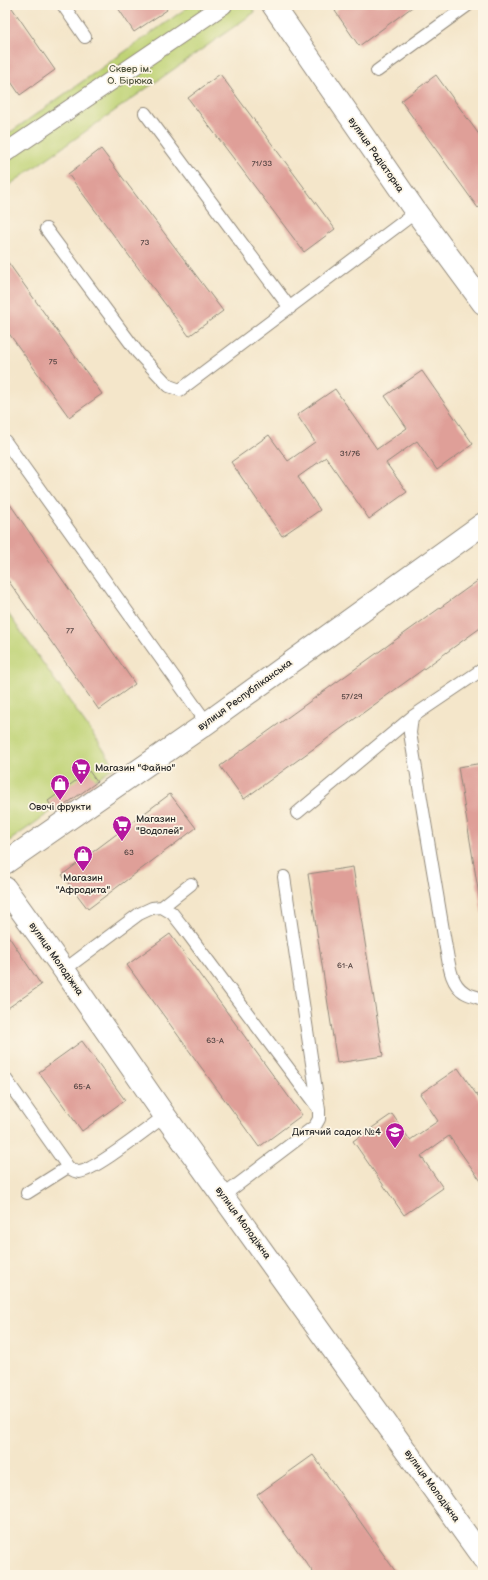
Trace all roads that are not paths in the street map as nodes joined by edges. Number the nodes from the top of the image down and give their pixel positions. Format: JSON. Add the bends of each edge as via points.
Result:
{"nodes":[{"id":1,"x":63,"y":5,"type":"edge"},
{"id":2,"x":223,"y":5,"type":"edge"},
{"id":3,"x":273,"y":5,"type":"edge"},
{"id":4,"x":468,"y":5,"type":"edge"},
{"id":5,"x":85,"y":37,"type":"dead end"},
{"id":6,"x":377,"y":71,"type":"dead end"},
{"id":7,"x":144,"y":113,"type":"dead end"},
{"id":8,"x":5,"y":153,"type":"edge"},
{"id":9,"x":416,"y":212,"type":"junction"},
{"id":10,"x":46,"y":229,"type":"dead end"},
{"id":11,"x":483,"y":303,"type":"edge"},
{"id":12,"x":290,"y":308,"type":"junction"},
{"id":13,"x":5,"y":441,"type":"edge"},
{"id":14,"x":483,"y":524,"type":"edge"},
{"id":15,"x":483,"y":669,"type":"edge"},
{"id":16,"x":412,"y":717,"type":"junction"},
{"id":17,"x":207,"y":723,"type":"junction"},
{"id":18,"x":297,"y":813,"type":"dead end"},
{"id":19,"x":5,"y":863,"type":"edge"},
{"id":20,"x":284,"y":878,"type":"dead end"},
{"id":21,"x":191,"y":884,"type":"dead end"},
{"id":22,"x":5,"y":888,"type":"edge"},
{"id":23,"x":162,"y":907,"type":"junction"},
{"id":24,"x":64,"y":970,"type":"junction"},
{"id":25,"x":479,"y":998,"type":"dead end"},
{"id":26,"x":5,"y":1078,"type":"edge"},
{"id":27,"x":319,"y":1110,"type":"junction"},
{"id":28,"x":165,"y":1116,"type":"junction"},
{"id":29,"x":68,"y":1168,"type":"junction"},
{"id":30,"x":27,"y":1193,"type":"dead end"},
{"id":31,"x":224,"y":1195,"type":"junction"},
{"id":32,"x":483,"y":1558,"type":"edge"}],
"edges":[{"from":1,"to":5,"type":"lane"},
{"from":2,"to":8,"type":"street"},
{"from":3,"to":9,"type":"street","name":"вулиця Радіаторна"},
{"from":4,"to":6,"type":"lane"},
{"from":7,"to":12,"type":"lane"},
{"from":9,"to":11,"type":"street","name":"вулиця Радіаторна"},
{"from":9,"to":12,"type":"lane"},
{"from":10,"to":12,"type":"lane","via":[[138,354],[169,386],[180,390]]},
{"from":13,"to":17,"type":"lane"},
{"from":14,"to":17,"type":"street","name":"вулиця Республіканська"},
{"from":15,"to":16,"type":"lane"},
{"from":16,"to":18,"type":"lane"},
{"from":16,"to":25,"type":"lane","via":[[410,733],[451,970],[455,983],[465,993]]},
{"from":17,"to":19,"type":"street","name":"вулиця Республіканська"},
{"from":20,"to":27,"type":"lane"},
{"from":21,"to":23,"type":"lane"},
{"from":22,"to":24,"type":"street","name":"вулиця Молодіжна"},
{"from":23,"to":24,"type":"lane","via":[[139,914]]},
{"from":23,"to":27,"type":"lane","via":[[172,913],[183,926]]},
{"from":24,"to":28,"type":"street","name":"вулиця Молодіжна"},
{"from":26,"to":29,"type":"lane"},
{"from":27,"to":31,"type":"lane","via":[[319,1119],[315,1126]]},
{"from":28,"to":29,"type":"lane","via":[[96,1165],[81,1172],[74,1172]]},
{"from":28,"to":31,"type":"street","name":"вулиця Молодіжна"},
{"from":29,"to":30,"type":"lane"},
{"from":31,"to":32,"type":"street","name":"вулиця Молодіжна"}]}
